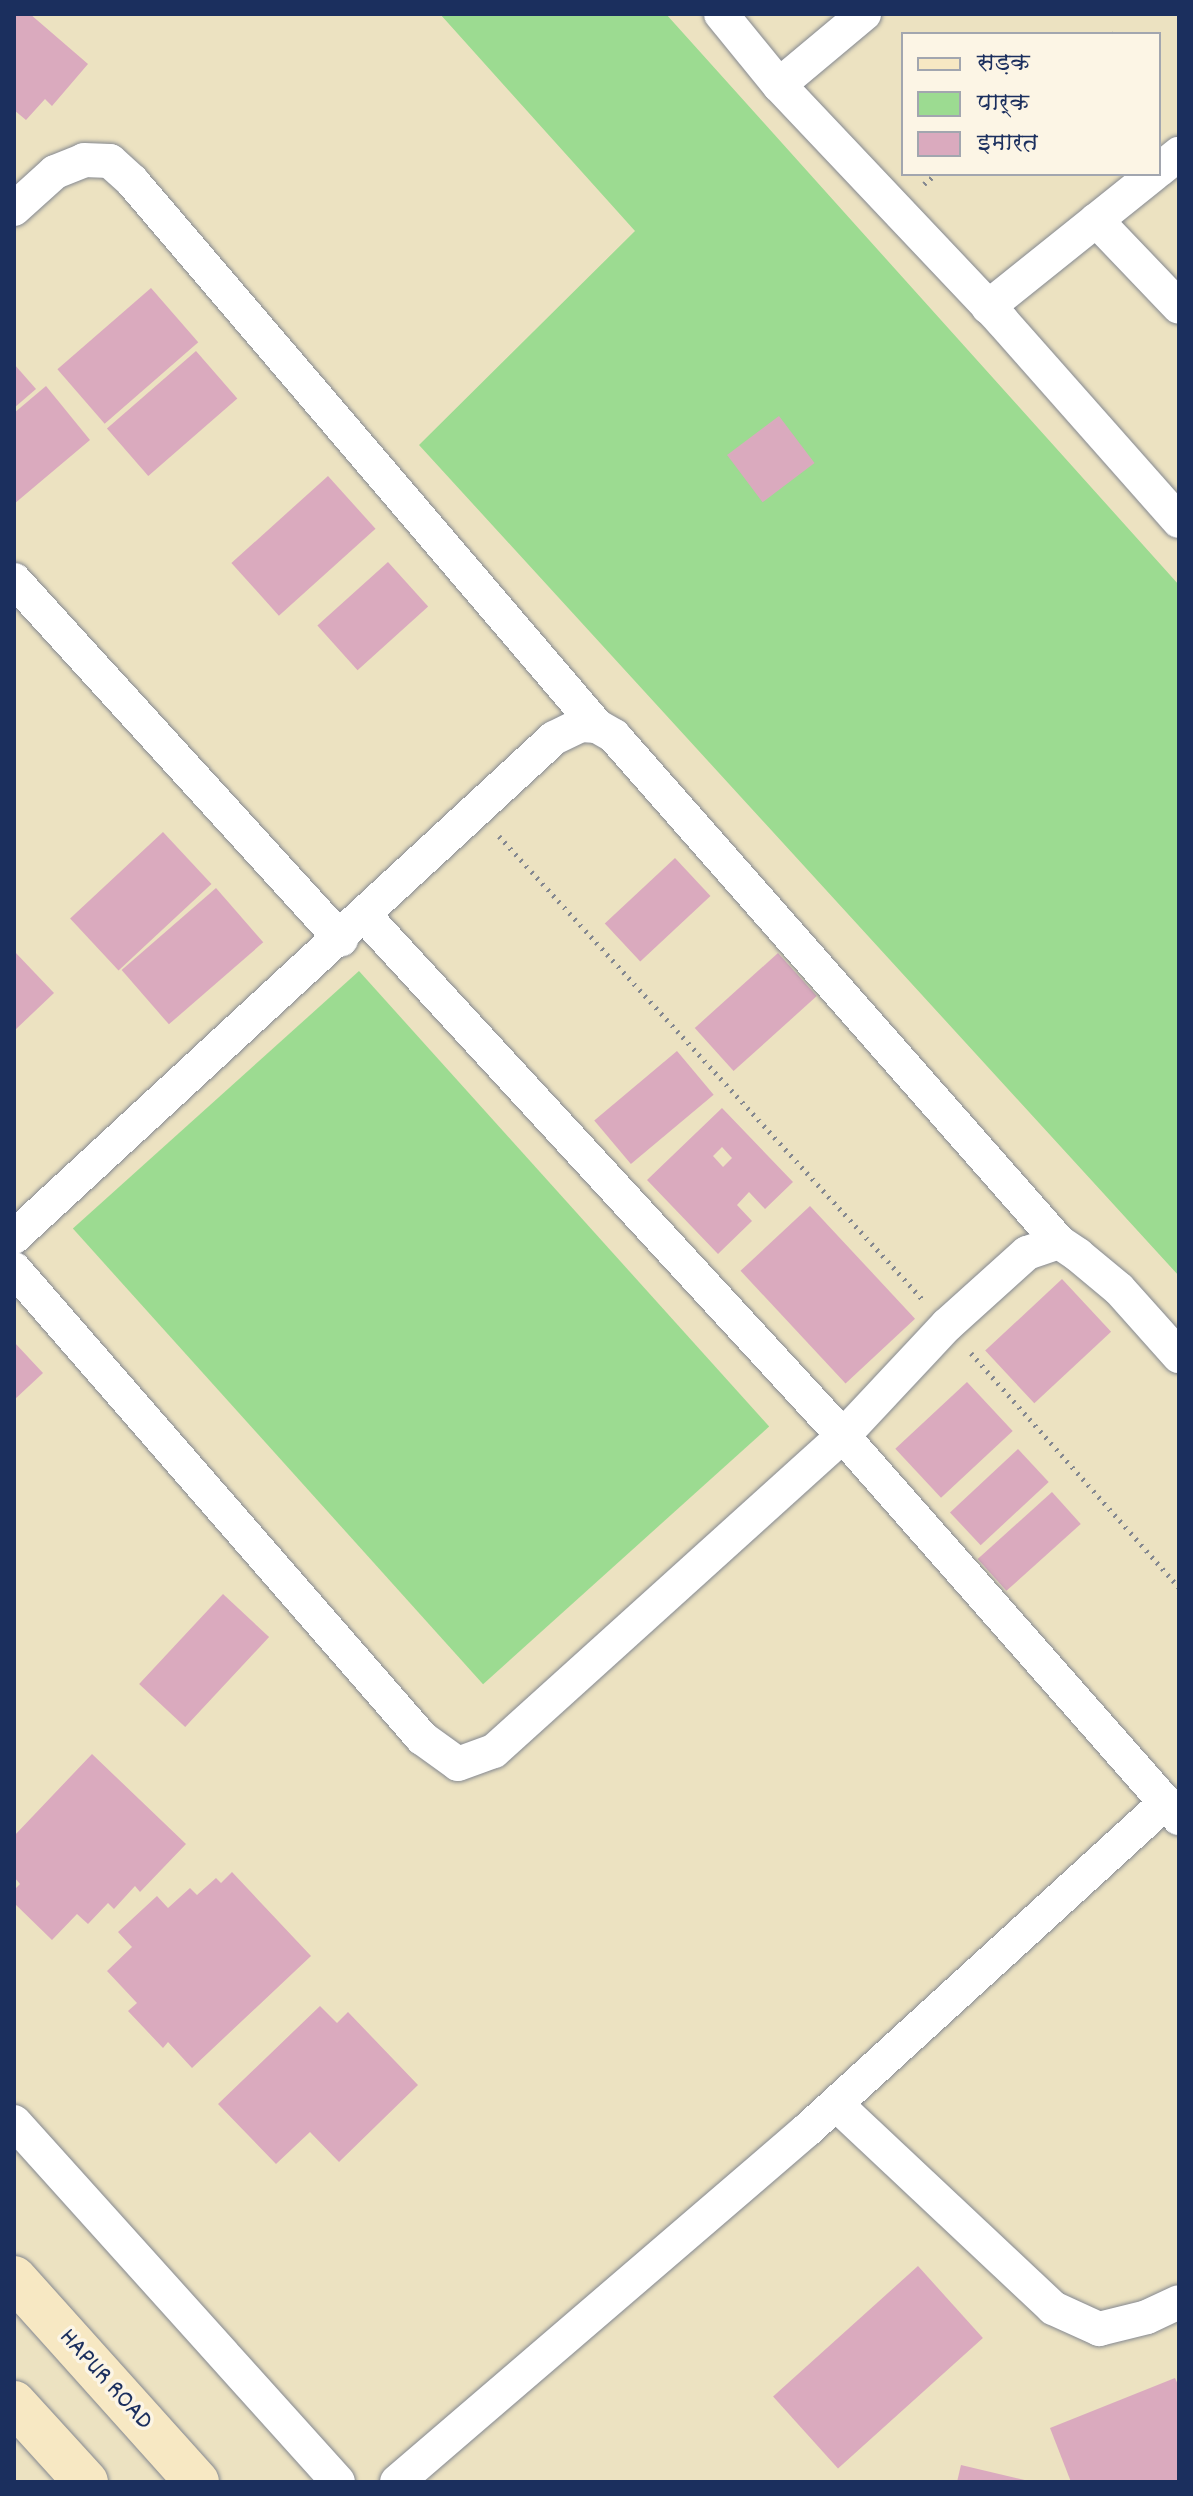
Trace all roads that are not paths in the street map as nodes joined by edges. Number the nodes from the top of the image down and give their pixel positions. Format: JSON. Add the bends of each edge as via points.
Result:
{"nodes":[{"id":1,"x":721,"y":14,"type":"edge"},
{"id":2,"x":864,"y":14,"type":"edge"},
{"id":3,"x":779,"y":85,"type":"junction"},
{"id":4,"x":1179,"y":154,"type":"edge"},
{"id":5,"x":1161,"y":168,"type":"edge"},
{"id":6,"x":1151,"y":176,"type":"edge"},
{"id":7,"x":14,"y":209,"type":"edge"},
{"id":8,"x":1096,"y":220,"type":"junction"},
{"id":9,"x":988,"y":307,"type":"junction"},
{"id":10,"x":1179,"y":307,"type":"edge"},
{"id":11,"x":1179,"y":521,"type":"edge"},
{"id":12,"x":14,"y":580,"type":"edge"},
{"id":13,"x":597,"y":726,"type":"junction"},
{"id":14,"x":353,"y":927,"type":"junction"},
{"id":15,"x":14,"y":1237,"type":"edge"},
{"id":16,"x":1059,"y":1242,"type":"junction"},
{"id":17,"x":14,"y":1269,"type":"edge"},
{"id":18,"x":1179,"y":1356,"type":"edge"},
{"id":19,"x":843,"y":1436,"type":"junction"},
{"id":20,"x":1172,"y":1810,"type":"edge"},
{"id":21,"x":836,"y":2104,"type":"junction"},
{"id":22,"x":14,"y":2122,"type":"edge"},
{"id":23,"x":14,"y":2278,"type":"edge"},
{"id":24,"x":1179,"y":2302,"type":"edge"},
{"id":25,"x":14,"y":2403,"type":"edge"},
{"id":26,"x":86,"y":2482,"type":"edge"},
{"id":27,"x":197,"y":2482,"type":"edge"},
{"id":28,"x":338,"y":2482,"type":"edge"},
{"id":29,"x":397,"y":2482,"type":"edge"}],
"edges":[{"from":1,"to":3,"type":"street"},
{"from":2,"to":3,"type":"street"},
{"from":3,"to":9,"type":"street"},
{"from":4,"to":5,"type":"street"},
{"from":6,"to":8,"type":"street"},
{"from":7,"to":13,"type":"street","via":[[55,172],[84,160],[110,161],[143,193]]},
{"from":8,"to":9,"type":"street"},
{"from":8,"to":10,"type":"street"},
{"from":9,"to":11,"type":"street"},
{"from":12,"to":14,"type":"street"},
{"from":13,"to":14,"type":"street","via":[[581,725],[554,738]]},
{"from":13,"to":16,"type":"street","via":[[614,736]]},
{"from":14,"to":15,"type":"street"},
{"from":14,"to":19,"type":"street"},
{"from":16,"to":18,"type":"street","via":[[1119,1289]]},
{"from":16,"to":19,"type":"street","via":[[1027,1253],[947,1325]]},
{"from":17,"to":19,"type":"street","via":[[422,1738],[458,1764],[494,1751]]},
{"from":19,"to":20,"type":"street"},
{"from":20,"to":21,"type":"street"},
{"from":21,"to":24,"type":"street","via":[[1053,2308],[1099,2329]]},
{"from":21,"to":29,"type":"street"},
{"from":22,"to":28,"type":"street"},
{"from":23,"to":27,"type":"main road","name":"HAPUR ROAD"},
{"from":25,"to":26,"type":"main road"}]}
